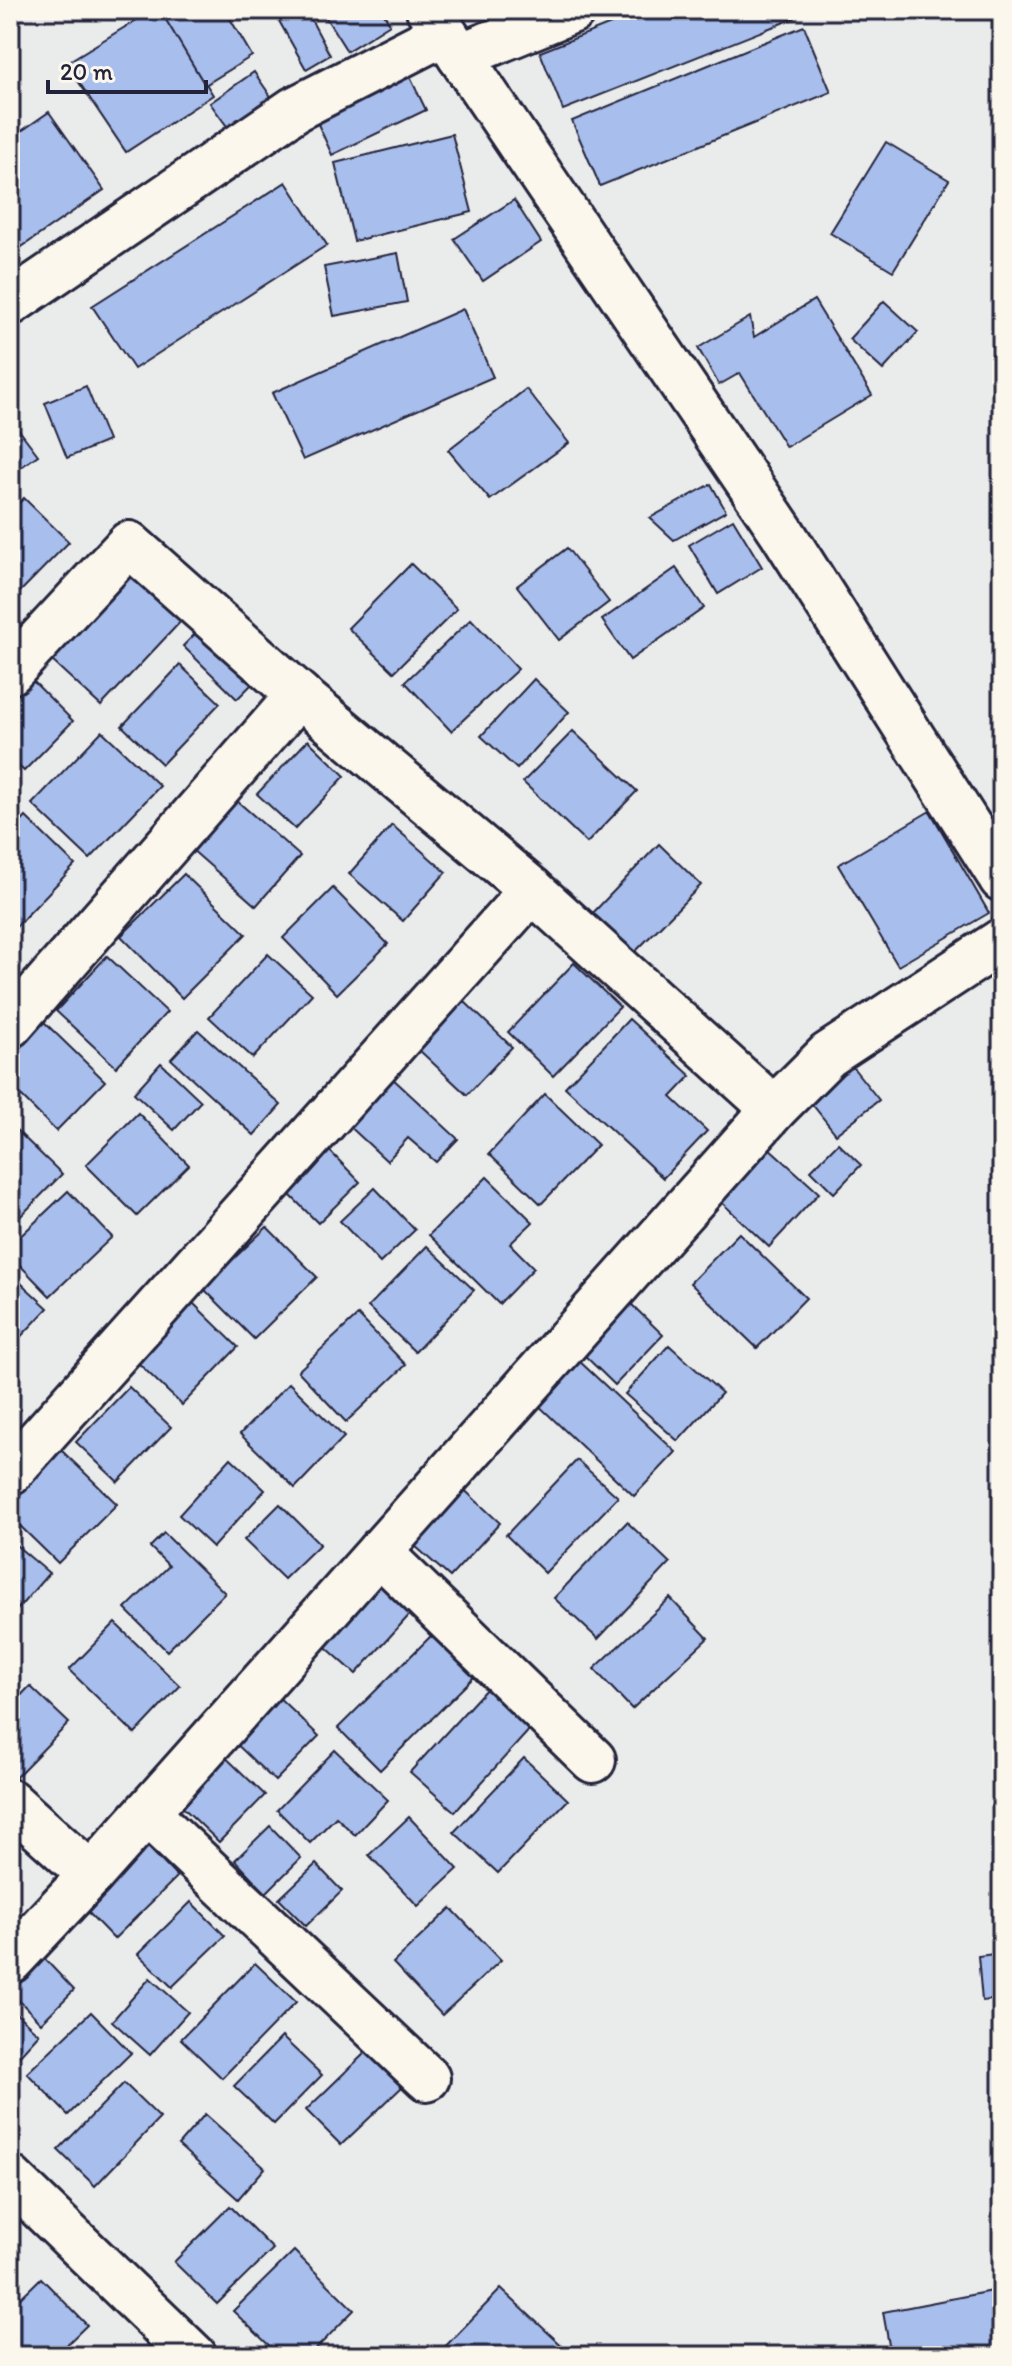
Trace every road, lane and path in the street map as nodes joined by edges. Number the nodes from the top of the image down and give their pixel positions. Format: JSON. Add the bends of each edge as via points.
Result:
{"nodes":[{"id":1,"x":573,"y":10,"type":"edge"},
{"id":2,"x":444,"y":33,"type":"edge"},
{"id":3,"x":10,"y":303,"type":"edge"},
{"id":4,"x":10,"y":672,"type":"edge"},
{"id":5,"x":299,"y":695,"type":"junction"},
{"id":6,"x":1002,"y":879,"type":"edge"},
{"id":7,"x":532,"y":890,"type":"junction"},
{"id":8,"x":1002,"y":941,"type":"edge"},
{"id":9,"x":10,"y":1025,"type":"edge"},
{"id":10,"x":774,"y":1109,"type":"junction"},
{"id":11,"x":10,"y":1472,"type":"edge"},
{"id":12,"x":379,"y":1552,"type":"junction"},
{"id":13,"x":593,"y":1760,"type":"dead end"},
{"id":14,"x":10,"y":1802,"type":"edge"},
{"id":15,"x":147,"y":1813,"type":"junction"},
{"id":16,"x":91,"y":1875,"type":"junction"},
{"id":17,"x":10,"y":1961,"type":"edge"},
{"id":18,"x":427,"y":2078,"type":"dead end"},
{"id":19,"x":10,"y":2178,"type":"edge"},
{"id":20,"x":194,"y":2356,"type":"edge"}],
"edges":[{"from":1,"to":2,"type":"street"},
{"from":2,"to":3,"type":"street","via":[[295,109]]},
{"from":2,"to":6,"type":"street","via":[[782,532]]},
{"from":4,"to":5,"type":"street","via":[[129,544]]},
{"from":5,"to":7,"type":"street"},
{"from":5,"to":9,"type":"street"},
{"from":7,"to":10,"type":"street"},
{"from":7,"to":11,"type":"street"},
{"from":8,"to":10,"type":"street","via":[[828,1055]]},
{"from":10,"to":12,"type":"street"},
{"from":12,"to":13,"type":"street"},
{"from":12,"to":15,"type":"street"},
{"from":14,"to":16,"type":"street"},
{"from":15,"to":16,"type":"street"},
{"from":15,"to":18,"type":"street"},
{"from":16,"to":17,"type":"street"},
{"from":19,"to":20,"type":"street"}]}
